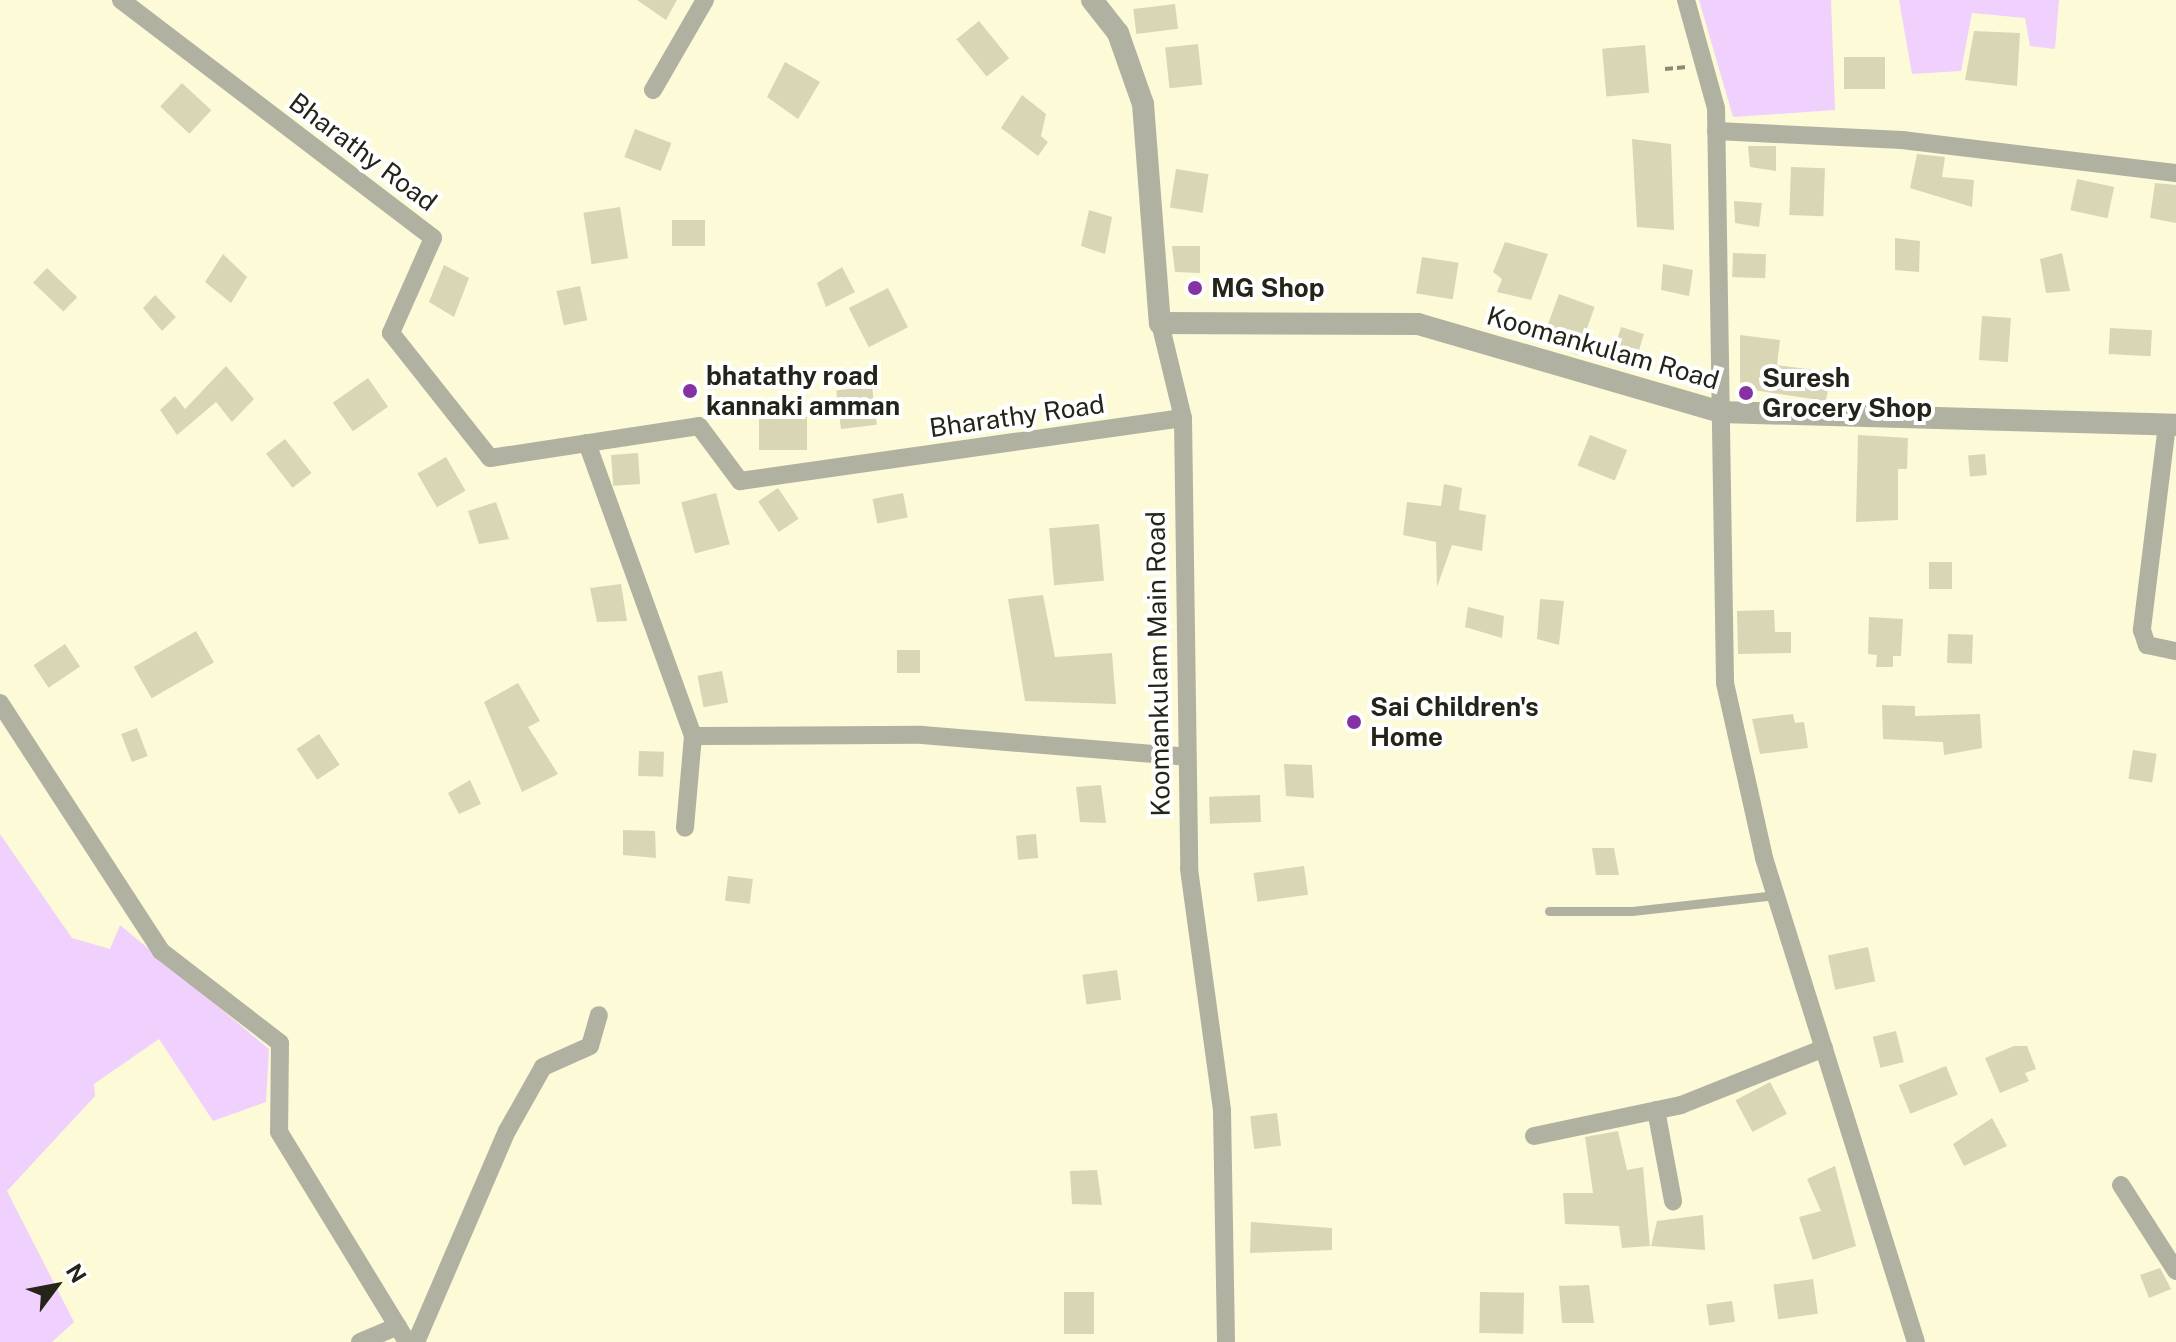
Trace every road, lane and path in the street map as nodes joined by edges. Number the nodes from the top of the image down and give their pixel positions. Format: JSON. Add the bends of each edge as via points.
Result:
{"nodes":[{"id":1,"x":121,"y":0,"type":"edge"},
{"id":2,"x":705,"y":0,"type":"edge"},
{"id":3,"x":1092,"y":0,"type":"edge"},
{"id":4,"x":1686,"y":0,"type":"edge"},
{"id":5,"x":653,"y":90,"type":"dead end"},
{"id":6,"x":1716,"y":131,"type":"junction"},
{"id":7,"x":2176,"y":173,"type":"edge"},
{"id":8,"x":1160,"y":323,"type":"junction"},
{"id":9,"x":1720,"y":412,"type":"junction"},
{"id":10,"x":1183,"y":418,"type":"junction"},
{"id":11,"x":2172,"y":425,"type":"edge"},
{"id":12,"x":587,"y":443,"type":"junction"},
{"id":13,"x":2176,"y":651,"type":"edge"},
{"id":14,"x":0,"y":703,"type":"edge"},
{"id":15,"x":693,"y":736,"type":"junction"},
{"id":16,"x":1187,"y":757,"type":"junction"},
{"id":17,"x":685,"y":828,"type":"dead end"},
{"id":18,"x":1776,"y":895,"type":"junction"},
{"id":19,"x":1549,"y":911,"type":"dead end"},
{"id":20,"x":599,"y":1015,"type":"dead end"},
{"id":21,"x":1824,"y":1048,"type":"junction"},
{"id":22,"x":1656,"y":1110,"type":"junction"},
{"id":23,"x":1534,"y":1136,"type":"dead end"},
{"id":24,"x":2121,"y":1185,"type":"dead end"},
{"id":25,"x":1673,"y":1201,"type":"dead end"},
{"id":26,"x":2176,"y":1271,"type":"edge"},
{"id":27,"x":402,"y":1334,"type":"edge"},
{"id":28,"x":360,"y":1342,"type":"edge"},
{"id":29,"x":416,"y":1342,"type":"edge"},
{"id":30,"x":1226,"y":1342,"type":"edge"},
{"id":31,"x":1916,"y":1342,"type":"edge"}],
"edges":[{"from":1,"to":12,"type":"street","name":"Bharathy Road","via":[[433,238],[391,333],[490,458]]},
{"from":2,"to":5,"type":"street"},
{"from":3,"to":8,"type":"street","name":"Koomankulam Main Road","via":[[1118,33],[1143,104]]},
{"from":4,"to":6,"type":"street"},
{"from":6,"to":7,"type":"street","via":[[1902,140]]},
{"from":6,"to":9,"type":"street"},
{"from":8,"to":9,"type":"street","name":"Koomankulam Road","via":[[1418,324]]},
{"from":8,"to":10,"type":"street","name":"Koomankulam Main Road"},
{"from":9,"to":11,"type":"street","name":"Koomankulam Road"},
{"from":9,"to":18,"type":"street","via":[[1725,683]]},
{"from":10,"to":12,"type":"street","name":"Bharathy Road","via":[[740,481],[699,426]]},
{"from":10,"to":16,"type":"street","name":"Koomankulam Main Road"},
{"from":11,"to":13,"type":"street","via":[[2142,630],[2147,645]]},
{"from":12,"to":15,"type":"street"},
{"from":14,"to":27,"type":"street","via":[[161,951],[280,1043],[279,1132]]},
{"from":15,"to":16,"type":"street","via":[[922,735]]},
{"from":15,"to":17,"type":"street"},
{"from":16,"to":30,"type":"street","name":"Koomankulam Main Road","via":[[1189,869],[1222,1111]]},
{"from":18,"to":19,"type":"lane","via":[[1632,911]]},
{"from":18,"to":21,"type":"street"},
{"from":20,"to":29,"type":"street","via":[[590,1046],[543,1067],[507,1131]]},
{"from":21,"to":22,"type":"street","via":[[1753,1081]]},
{"from":21,"to":31,"type":"street"},
{"from":22,"to":23,"type":"street"},
{"from":22,"to":25,"type":"street"},
{"from":24,"to":26,"type":"street"},
{"from":27,"to":28,"type":"street"}]}
